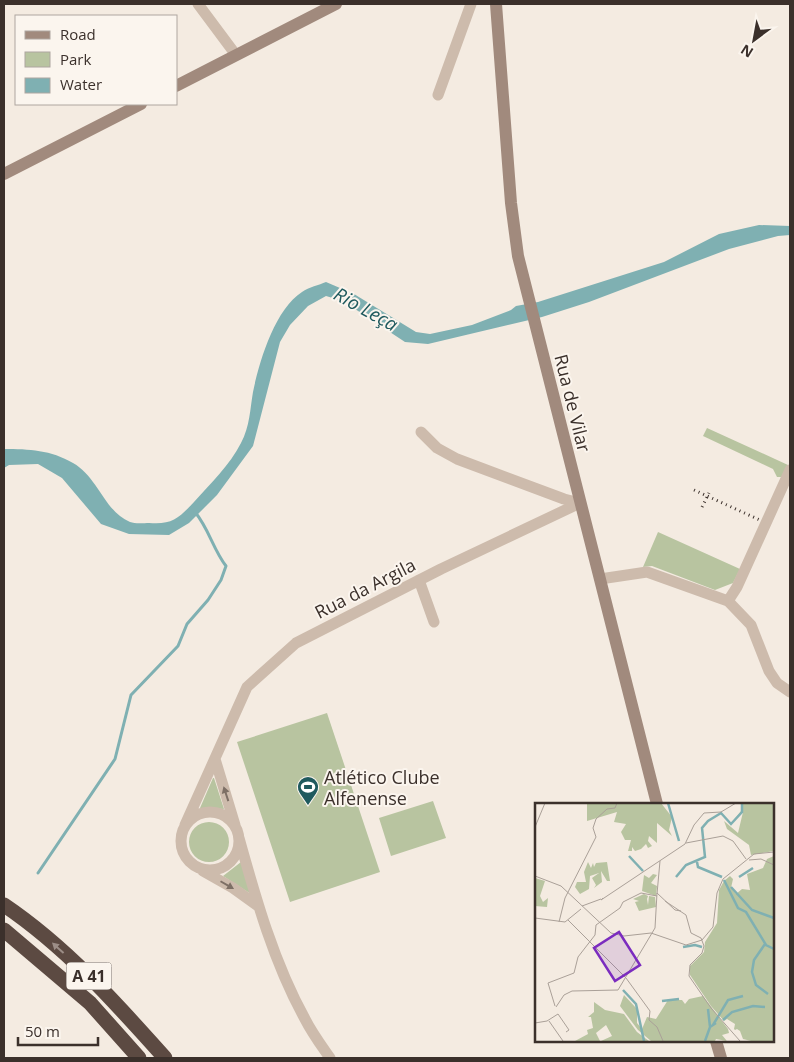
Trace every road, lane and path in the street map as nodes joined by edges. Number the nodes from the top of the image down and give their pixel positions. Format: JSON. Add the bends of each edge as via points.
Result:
{"nodes":[{"id":1,"x":198,"y":4,"type":"edge"},
{"id":2,"x":336,"y":4,"type":"edge"},
{"id":3,"x":471,"y":4,"type":"edge"},
{"id":4,"x":496,"y":4,"type":"edge"},
{"id":5,"x":236,"y":55,"type":"junction"},
{"id":6,"x":178,"y":85,"type":"edge"},
{"id":7,"x":438,"y":94,"type":"dead end"},
{"id":8,"x":139,"y":105,"type":"edge"},
{"id":9,"x":4,"y":174,"type":"edge"},
{"id":10,"x":421,"y":432,"type":"dead end"},
{"id":11,"x":790,"y":470,"type":"edge"},
{"id":12,"x":580,"y":503,"type":"junction"},
{"id":13,"x":600,"y":579,"type":"junction"},
{"id":14,"x":419,"y":580,"type":"junction"},
{"id":15,"x":728,"y":601,"type":"junction"},
{"id":16,"x":434,"y":622,"type":"dead end"},
{"id":17,"x":790,"y":692,"type":"edge"},
{"id":18,"x":215,"y":759,"type":"junction"},
{"id":19,"x":657,"y":803,"type":"edge"},
{"id":20,"x":185,"y":825,"type":"junction"},
{"id":21,"x":238,"y":833,"type":"junction"},
{"id":22,"x":195,"y":867,"type":"junction"},
{"id":23,"x":4,"y":905,"type":"edge"},
{"id":24,"x":258,"y":906,"type":"junction"},
{"id":25,"x":4,"y":930,"type":"edge"},
{"id":26,"x":716,"y":1042,"type":"edge"},
{"id":27,"x":138,"y":1058,"type":"edge"},
{"id":28,"x":165,"y":1058,"type":"edge"},
{"id":29,"x":330,"y":1058,"type":"edge"},
{"id":30,"x":721,"y":1058,"type":"edge"}],
"edges":[{"from":1,"to":5,"type":"street"},
{"from":2,"to":5,"type":"street"},
{"from":3,"to":7,"type":"street"},
{"from":4,"to":12,"type":"street","name":"Rua de Vilar","via":[[518,256]]},
{"from":5,"to":6,"type":"street"},
{"from":8,"to":9,"type":"street"},
{"from":10,"to":12,"type":"street","via":[[437,448],[457,459]]},
{"from":11,"to":15,"type":"street"},
{"from":12,"to":13,"type":"street","name":"Rua de Vilar"},
{"from":12,"to":14,"type":"street","name":"Rua da Argila"},
{"from":13,"to":15,"type":"street","via":[[647,572]]},
{"from":13,"to":19,"type":"street","name":"Rua de Vilar"},
{"from":14,"to":16,"type":"street"},
{"from":14,"to":18,"type":"street","name":"Rua da Argila","via":[[320,630],[289,650],[247,687]]},
{"from":15,"to":17,"type":"street","via":[[751,625],[777,683]]},
{"from":18,"to":20,"type":"street","name":"Rua da Argila"},
{"from":21,"to":18,"type":"street","one_way":true},
{"from":20,"to":21,"type":"street","via":[[199,814],[216,812],[231,821]]},
{"from":20,"to":22,"type":"street","name":"Rua da Argila","via":[[180,843],[182,852]]},
{"from":21,"to":22,"type":"street","via":[[236,856],[222,868],[203,870]]},
{"from":21,"to":24,"type":"street"},
{"from":22,"to":24,"type":"street","name":"Rua da Argila","one_way":true},
{"from":28,"to":23,"type":"highway","number":"A 41","one_way":true,"via":[[104,989],[35,926]]},
{"from":24,"to":29,"type":"street","via":[[284,976],[305,1020]]},
{"from":25,"to":27,"type":"highway","number":"A 41","via":[[90,1003]]},
{"from":26,"to":30,"type":"street"}]}
